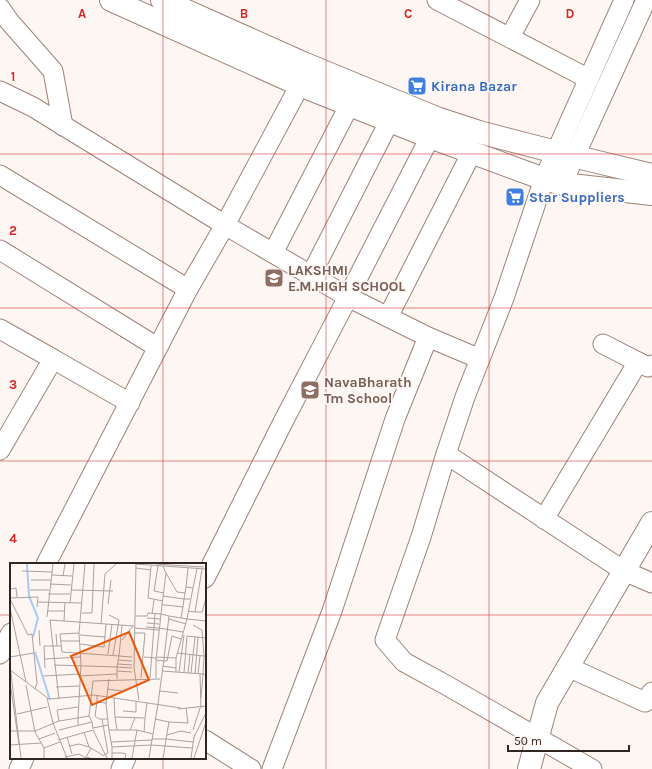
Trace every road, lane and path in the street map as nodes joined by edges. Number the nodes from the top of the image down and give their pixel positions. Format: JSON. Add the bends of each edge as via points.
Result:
{"nodes":[{"id":1,"x":111,"y":0,"type":"edge"},
{"id":2,"x":162,"y":0,"type":"edge"},
{"id":3,"x":438,"y":0,"type":"edge"},
{"id":4,"x":530,"y":0,"type":"edge"},
{"id":5,"x":624,"y":0,"type":"edge"},
{"id":6,"x":646,"y":0,"type":"edge"},
{"id":7,"x":465,"y":6,"type":"edge"},
{"id":8,"x":0,"y":8,"type":"edge"},
{"id":9,"x":510,"y":37,"type":"junction"},
{"id":10,"x":589,"y":78,"type":"junction"},
{"id":11,"x":300,"y":85,"type":"junction"},
{"id":12,"x":0,"y":91,"type":"edge"},
{"id":13,"x":349,"y":106,"type":"junction"},
{"id":14,"x":390,"y":120,"type":"junction"},
{"id":15,"x":63,"y":126,"type":"junction"},
{"id":16,"x":430,"y":137,"type":"junction"},
{"id":17,"x":472,"y":152,"type":"junction"},
{"id":18,"x":565,"y":154,"type":"junction"},
{"id":19,"x":0,"y":175,"type":"edge"},
{"id":20,"x":652,"y":175,"type":"edge"},
{"id":21,"x":553,"y":181,"type":"junction"},
{"id":22,"x":652,"y":194,"type":"edge"},
{"id":23,"x":225,"y":225,"type":"junction"},
{"id":24,"x":0,"y":250,"type":"edge"},
{"id":25,"x":273,"y":253,"type":"junction"},
{"id":26,"x":311,"y":275,"type":"junction"},
{"id":27,"x":188,"y":289,"type":"junction"},
{"id":28,"x":348,"y":297,"type":"junction"},
{"id":29,"x":388,"y":317,"type":"junction"},
{"id":30,"x":0,"y":328,"type":"edge"},
{"id":31,"x":428,"y":336,"type":"junction"},
{"id":32,"x":604,"y":344,"type":"dead end"},
{"id":33,"x":158,"y":347,"type":"junction"},
{"id":34,"x":53,"y":359,"type":"junction"},
{"id":35,"x":480,"y":359,"type":"junction"},
{"id":36,"x":645,"y":364,"type":"edge"},
{"id":37,"x":130,"y":403,"type":"junction"},
{"id":38,"x":0,"y":450,"type":"edge"},
{"id":39,"x":446,"y":454,"type":"junction"},
{"id":40,"x":544,"y":519,"type":"junction"},
{"id":41,"x":652,"y":523,"type":"edge"},
{"id":42,"x":47,"y":563,"type":"edge"},
{"id":43,"x":624,"y":571,"type":"junction"},
{"id":44,"x":206,"y":576,"type":"edge"},
{"id":45,"x":652,"y":583,"type":"edge"},
{"id":46,"x":568,"y":667,"type":"junction"},
{"id":47,"x":650,"y":700,"type":"edge"},
{"id":48,"x":537,"y":738,"type":"junction"},
{"id":49,"x":206,"y":741,"type":"edge"},
{"id":50,"x":24,"y":759,"type":"edge"},
{"id":51,"x":126,"y":759,"type":"edge"},
{"id":52,"x":249,"y":768,"type":"edge"},
{"id":53,"x":19,"y":769,"type":"edge"},
{"id":54,"x":121,"y":769,"type":"edge"},
{"id":55,"x":272,"y":769,"type":"edge"},
{"id":56,"x":528,"y":769,"type":"edge"},
{"id":57,"x":592,"y":769,"type":"edge"}],
"edges":[{"from":1,"to":11,"type":"highway"},
{"from":2,"to":18,"type":"highway","via":[[303,63],[439,119]]},
{"from":3,"to":7,"type":"street"},
{"from":4,"to":9,"type":"street"},
{"from":5,"to":10,"type":"street"},
{"from":6,"to":18,"type":"street"},
{"from":7,"to":9,"type":"street"},
{"from":8,"to":15,"type":"street","via":[[53,70]]},
{"from":9,"to":10,"type":"street"},
{"from":10,"to":18,"type":"street"},
{"from":11,"to":13,"type":"highway"},
{"from":11,"to":23,"type":"street"},
{"from":12,"to":15,"type":"street","via":[[33,107]]},
{"from":13,"to":14,"type":"highway"},
{"from":13,"to":25,"type":"street"},
{"from":14,"to":16,"type":"highway"},
{"from":14,"to":26,"type":"street"},
{"from":15,"to":23,"type":"street"},
{"from":16,"to":17,"type":"highway"},
{"from":16,"to":28,"type":"street"},
{"from":17,"to":21,"type":"highway"},
{"from":17,"to":29,"type":"street"},
{"from":18,"to":20,"type":"highway"},
{"from":18,"to":21,"type":"street"},
{"from":19,"to":27,"type":"street"},
{"from":21,"to":22,"type":"highway"},
{"from":21,"to":35,"type":"street"},
{"from":23,"to":25,"type":"street"},
{"from":23,"to":27,"type":"street"},
{"from":24,"to":33,"type":"street"},
{"from":25,"to":26,"type":"street"},
{"from":26,"to":28,"type":"street"},
{"from":27,"to":33,"type":"street"},
{"from":28,"to":29,"type":"street"},
{"from":28,"to":44,"type":"street"},
{"from":29,"to":31,"type":"street"},
{"from":30,"to":34,"type":"street"},
{"from":31,"to":35,"type":"street"},
{"from":31,"to":55,"type":"street","via":[[395,419],[332,611]]},
{"from":32,"to":36,"type":"street"},
{"from":33,"to":37,"type":"street"},
{"from":34,"to":37,"type":"street"},
{"from":34,"to":38,"type":"street"},
{"from":35,"to":39,"type":"street"},
{"from":36,"to":40,"type":"street"},
{"from":37,"to":42,"type":"street"},
{"from":39,"to":40,"type":"street"},
{"from":39,"to":48,"type":"street","via":[[421,537],[385,640],[404,662]]},
{"from":40,"to":43,"type":"street"},
{"from":41,"to":43,"type":"highway"},
{"from":43,"to":45,"type":"street"},
{"from":43,"to":46,"type":"highway"},
{"from":46,"to":47,"type":"street"},
{"from":46,"to":48,"type":"highway","via":[[547,703]]},
{"from":48,"to":56,"type":"highway"},
{"from":48,"to":57,"type":"street"},
{"from":49,"to":52,"type":"street"},
{"from":50,"to":53,"type":"street"},
{"from":51,"to":54,"type":"street"}]}
